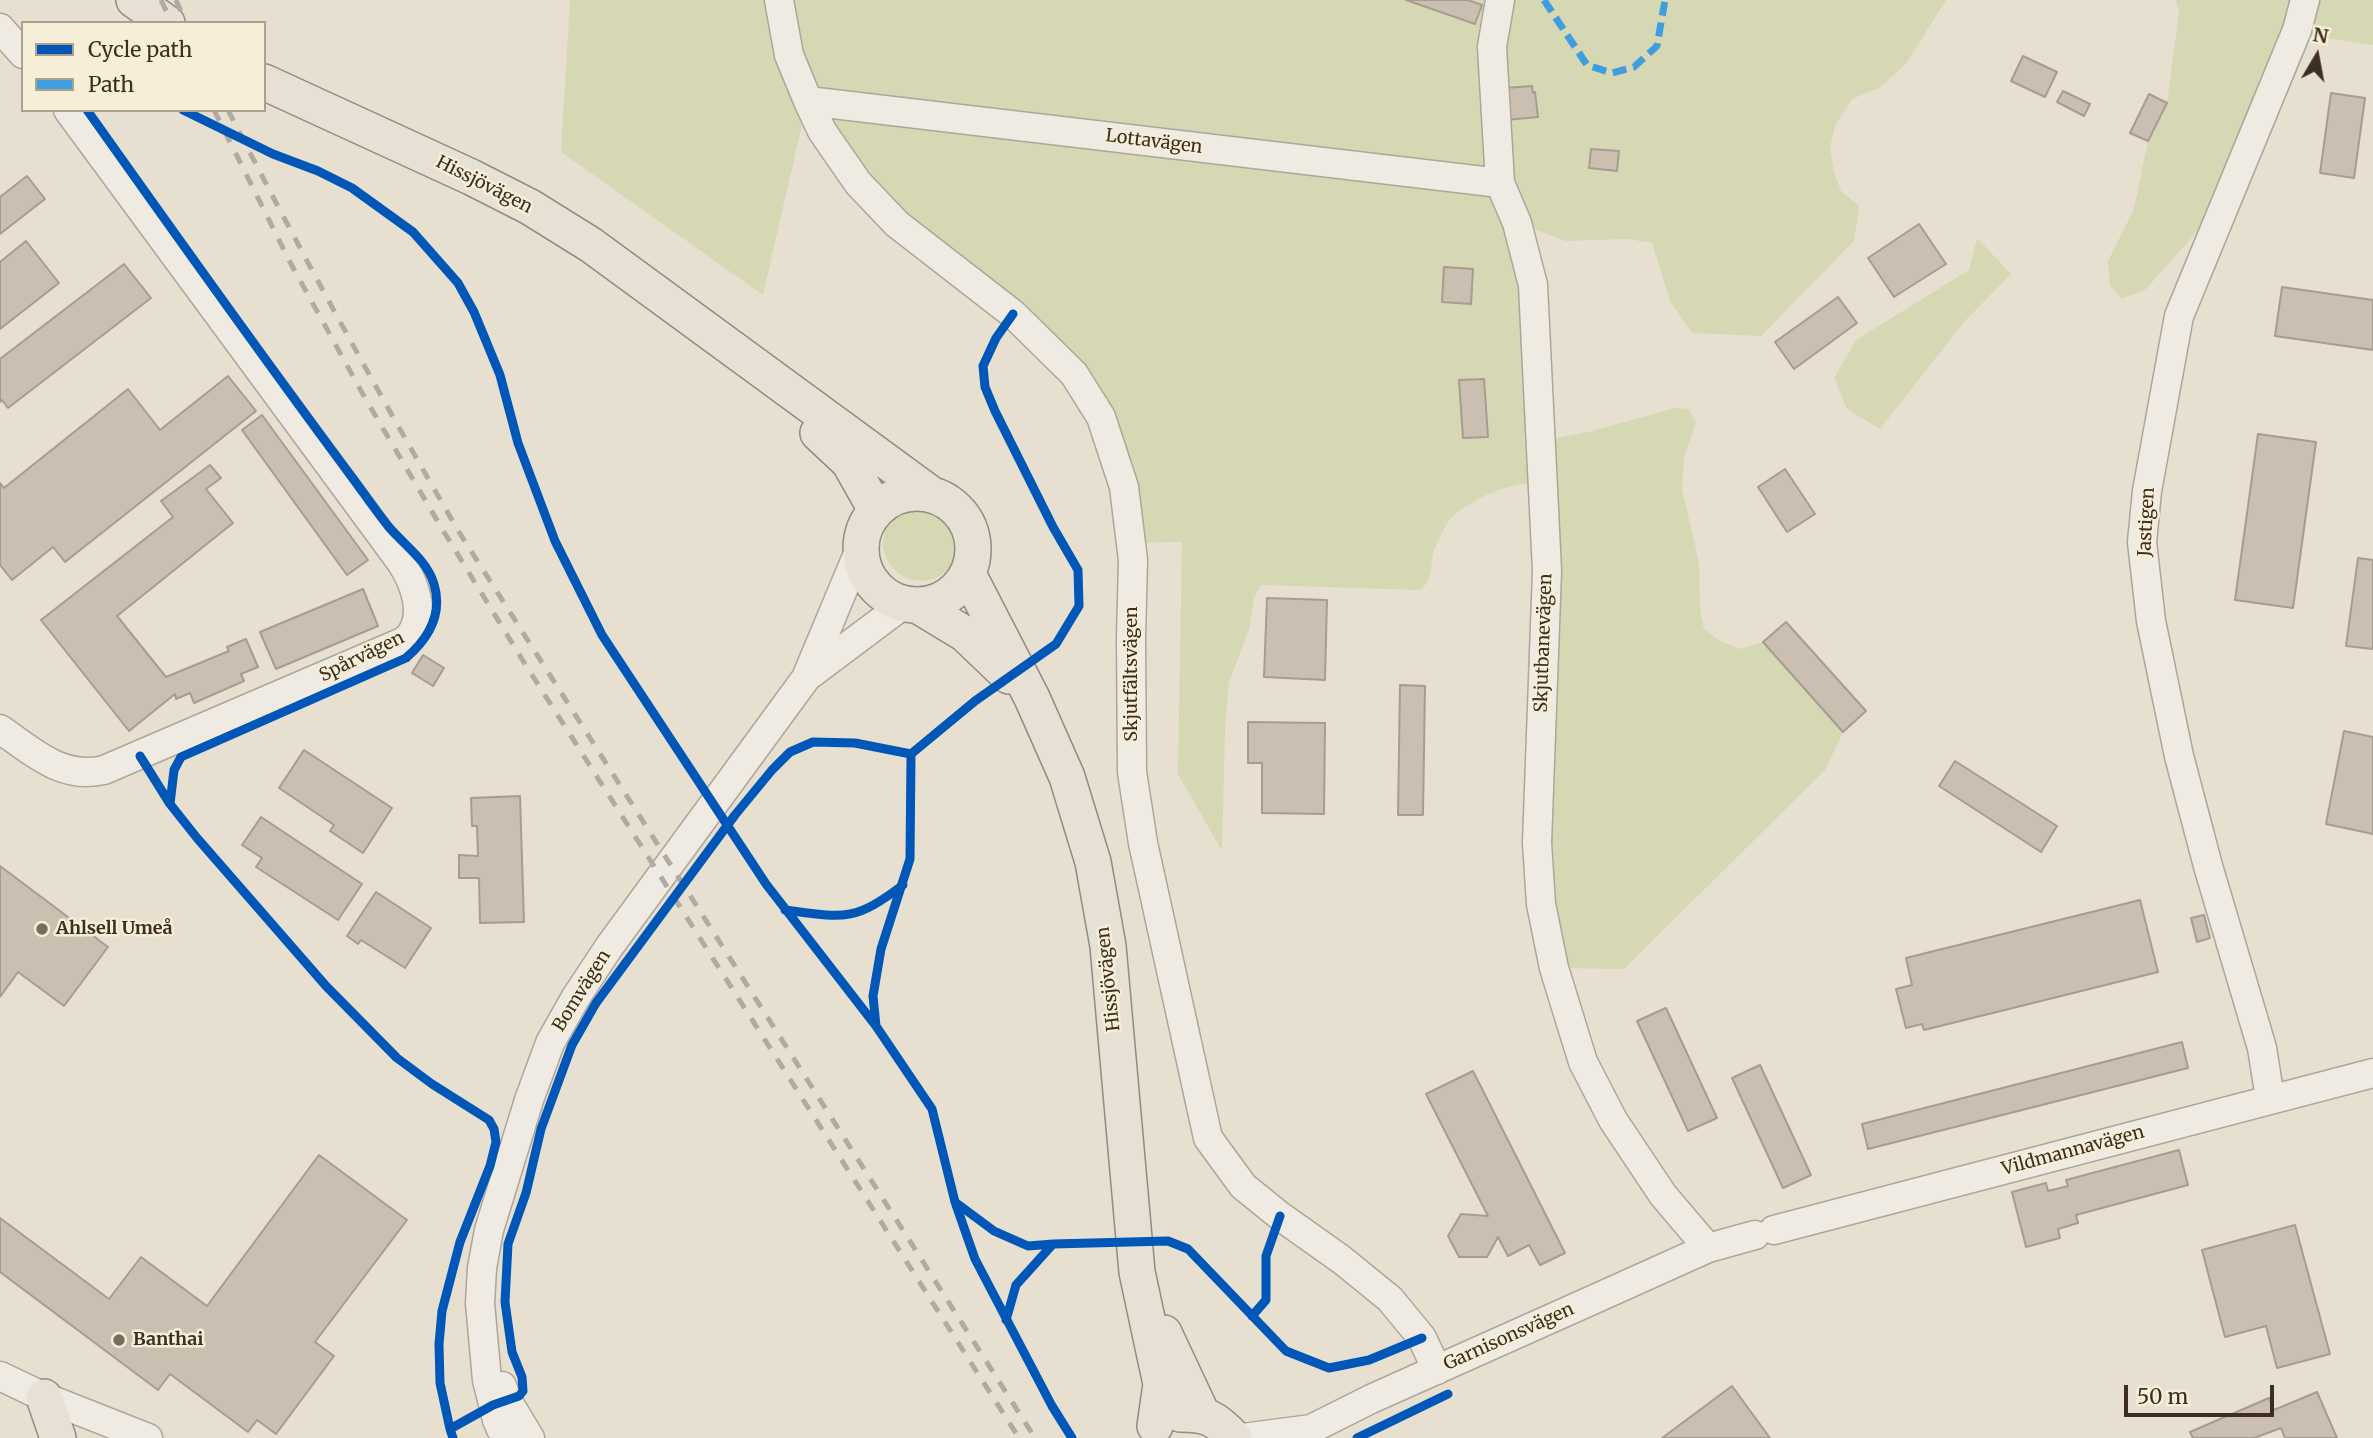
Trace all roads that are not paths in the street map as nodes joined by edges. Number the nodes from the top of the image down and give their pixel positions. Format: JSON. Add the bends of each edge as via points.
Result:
{"nodes":[{"id":1,"x":134,"y":0,"type":"edge"},
{"id":2,"x":779,"y":0,"type":"edge"},
{"id":3,"x":1500,"y":0,"type":"edge"},
{"id":4,"x":2305,"y":0,"type":"edge"},
{"id":5,"x":164,"y":21,"type":"edge"},
{"id":6,"x":0,"y":28,"type":"edge"},
{"id":7,"x":21,"y":52,"type":"edge"},
{"id":8,"x":266,"y":83,"type":"edge"},
{"id":9,"x":808,"y":101,"type":"junction"},
{"id":10,"x":69,"y":112,"type":"edge"},
{"id":11,"x":1500,"y":183,"type":"junction"},
{"id":12,"x":689,"y":315,"type":"junction"},
{"id":13,"x":930,"y":494,"type":"junction"},
{"id":14,"x":876,"y":510,"type":"junction"},
{"id":15,"x":860,"y":549,"type":"junction"},
{"id":16,"x":968,"y":574,"type":"junction"},
{"id":17,"x":911,"y":605,"type":"junction"},
{"id":18,"x":806,"y":678,"type":"junction"},
{"id":19,"x":1032,"y":698,"type":"junction"},
{"id":20,"x":0,"y":729,"type":"edge"},
{"id":21,"x":2373,"y":1073,"type":"edge"},
{"id":22,"x":2270,"y":1098,"type":"junction"},
{"id":23,"x":1708,"y":1248,"type":"junction"},
{"id":24,"x":1137,"y":1272,"type":"junction"},
{"id":25,"x":1437,"y":1370,"type":"junction"},
{"id":26,"x":0,"y":1376,"type":"edge"},
{"id":27,"x":44,"y":1398,"type":"junction"},
{"id":28,"x":1202,"y":1414,"type":"junction"},
{"id":29,"x":503,"y":1426,"type":"edge"},
{"id":30,"x":1152,"y":1432,"type":"edge"},
{"id":31,"x":1305,"y":1434,"type":"edge"},
{"id":32,"x":58,"y":1438,"type":"edge"},
{"id":33,"x":148,"y":1438,"type":"edge"},
{"id":34,"x":520,"y":1438,"type":"edge"},
{"id":35,"x":530,"y":1438,"type":"edge"},
{"id":36,"x":1234,"y":1438,"type":"edge"},
{"id":37,"x":1243,"y":1438,"type":"edge"}],
"edges":[{"from":1,"to":5,"type":"main road"},
{"from":2,"to":9,"type":"street","name":"Skjutfältsvägen","via":[[789,55]]},
{"from":3,"to":11,"type":"street","name":"Skjutbanevägen","via":[[1492,47]]},
{"from":4,"to":22,"type":"street","name":"Jastigen","via":[[2297,30],[2179,316],[2142,542],[2151,621],[2179,756],[2262,1048]]},
{"from":6,"to":7,"type":"street"},
{"from":8,"to":12,"type":"main road","name":"Hissjövägen","via":[[530,207]]},
{"from":9,"to":11,"type":"street","name":"Lottavägen"},
{"from":9,"to":25,"type":"street","name":"Skjutfältsvägen","via":[[822,131],[858,183],[897,224],[1013,314],[1074,374],[1101,418],[1124,487],[1133,560],[1132,772],[1139,820],[1208,1138],[1243,1186],[1390,1299],[1422,1338]]},
{"from":10,"to":20,"type":"street","name":"Spårvägen","via":[[411,577],[418,608],[408,638],[393,646],[104,770],[89,774],[70,771]]},
{"from":11,"to":23,"type":"street","name":"Skjutbanevägen","via":[[1517,223],[1533,285],[1546,571],[1537,843],[1541,904],[1554,968],[1583,1062],[1663,1195]]},
{"from":12,"to":13,"type":"main road","name":"Hissjövägen"},
{"from":12,"to":14,"type":"main road","name":"Hissjövägen","via":[[849,462]]},
{"from":13,"to":14,"type":"main road","via":[[907,493]]},
{"from":13,"to":16,"type":"main road","via":[[951,504],[967,522],[973,540]]},
{"from":14,"to":15,"type":"main road","via":[[864,528]]},
{"from":15,"to":17,"type":"main road","via":[[863,567],[876,587]]},
{"from":15,"to":18,"type":"street","name":"Bomvägen"},
{"from":16,"to":17,"type":"main road","via":[[956,590],[933,603]]},
{"from":16,"to":19,"type":"main road","name":"Hissjövägen"},
{"from":17,"to":18,"type":"street","name":"Bomvägen"},
{"from":17,"to":19,"type":"main road","name":"Hissjövägen","via":[[965,634]]},
{"from":18,"to":29,"type":"street","name":"Bomvägen","via":[[609,947],[550,1043],[489,1230],[482,1268],[480,1303],[487,1380]]},
{"from":19,"to":24,"type":"main road","name":"Hissjövägen","via":[[1067,777],[1093,862],[1108,946]]},
{"from":21,"to":22,"type":"street","name":"Vildmannavägen"},
{"from":22,"to":23,"type":"street","name":"Vildmannavägen"},
{"from":23,"to":25,"type":"street","name":"Garnisonsvägen"},
{"from":24,"to":28,"type":"main road","name":"Hissjövägen"},
{"from":24,"to":30,"type":"main road","name":"Hissjövägen","via":[[1161,1384]]},
{"from":25,"to":31,"type":"street","name":"Garnisonsvägen"},
{"from":26,"to":27,"type":"street"},
{"from":27,"to":32,"type":"main road"},
{"from":27,"to":33,"type":"street"},
{"from":28,"to":30,"type":"main road","via":[[1177,1414]]},
{"from":28,"to":36,"type":"main road","via":[[1218,1421]]},
{"from":29,"to":34,"type":"street"},
{"from":29,"to":35,"type":"street","name":"Bomvägen"},
{"from":31,"to":37,"type":"street","name":"Garnisonsvägen"}]}
